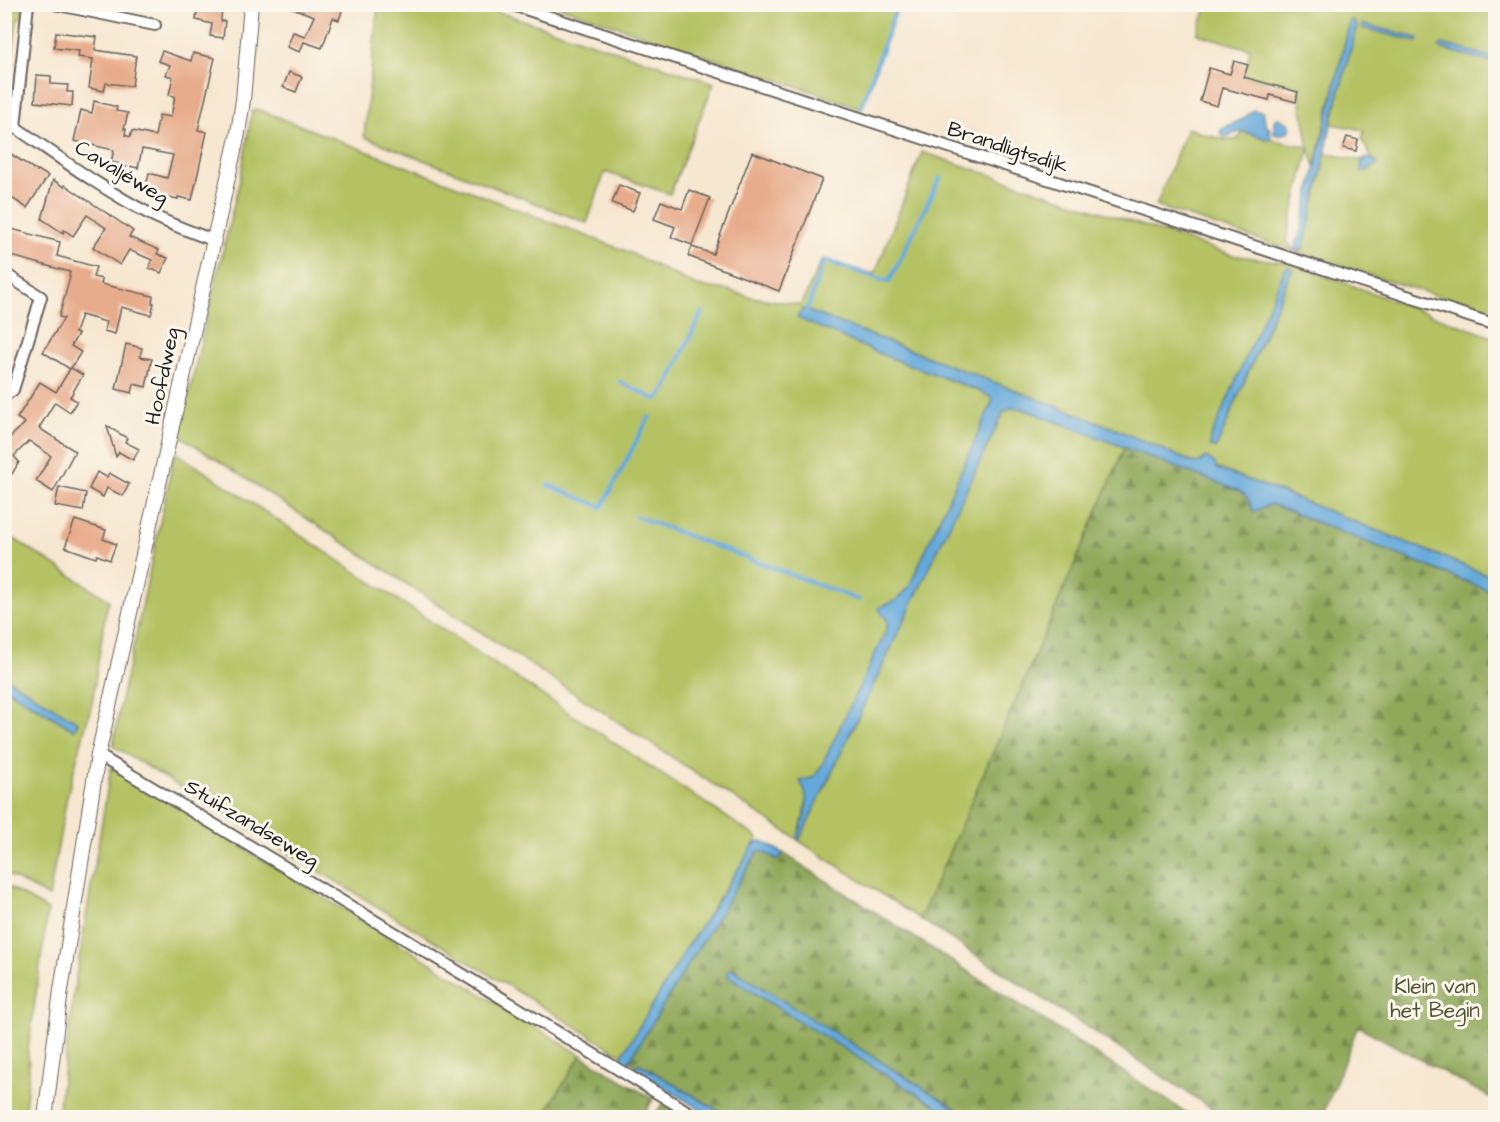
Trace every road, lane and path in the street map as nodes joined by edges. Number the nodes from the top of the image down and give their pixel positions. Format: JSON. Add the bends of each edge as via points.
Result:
{"nodes":[{"id":1,"x":7,"y":4,"type":"edge"},
{"id":2,"x":28,"y":4,"type":"edge"},
{"id":3,"x":54,"y":4,"type":"edge"},
{"id":4,"x":251,"y":4,"type":"edge"},
{"id":5,"x":510,"y":4,"type":"edge"},
{"id":6,"x":4,"y":13,"type":"edge"},
{"id":7,"x":154,"y":26,"type":"dead end"},
{"id":8,"x":10,"y":126,"type":"edge"},
{"id":9,"x":213,"y":240,"type":"junction"},
{"id":10,"x":4,"y":273,"type":"edge"},
{"id":11,"x":1496,"y":325,"type":"edge"},
{"id":12,"x":4,"y":396,"type":"edge"},
{"id":13,"x":98,"y":755,"type":"junction"},
{"id":14,"x":45,"y":1118,"type":"edge"},
{"id":15,"x":698,"y":1118,"type":"edge"}],
"edges":[{"from":1,"to":6,"type":"street"},
{"from":2,"to":8,"type":"street","name":"Cavaljéweg"},
{"from":3,"to":7,"type":"street"},
{"from":4,"to":9,"type":"street","name":"Hoofdweg","via":[[238,133]]},
{"from":5,"to":11,"type":"street","name":"Brandligtsdijk"},
{"from":8,"to":9,"type":"street","name":"Cavaljéweg","via":[[138,207]]},
{"from":9,"to":13,"type":"street","name":"Hoofdweg"},
{"from":10,"to":12,"type":"street","via":[[41,297],[13,390]]},
{"from":13,"to":14,"type":"street"},
{"from":13,"to":15,"type":"street","name":"Stuifzandseweg"}]}
